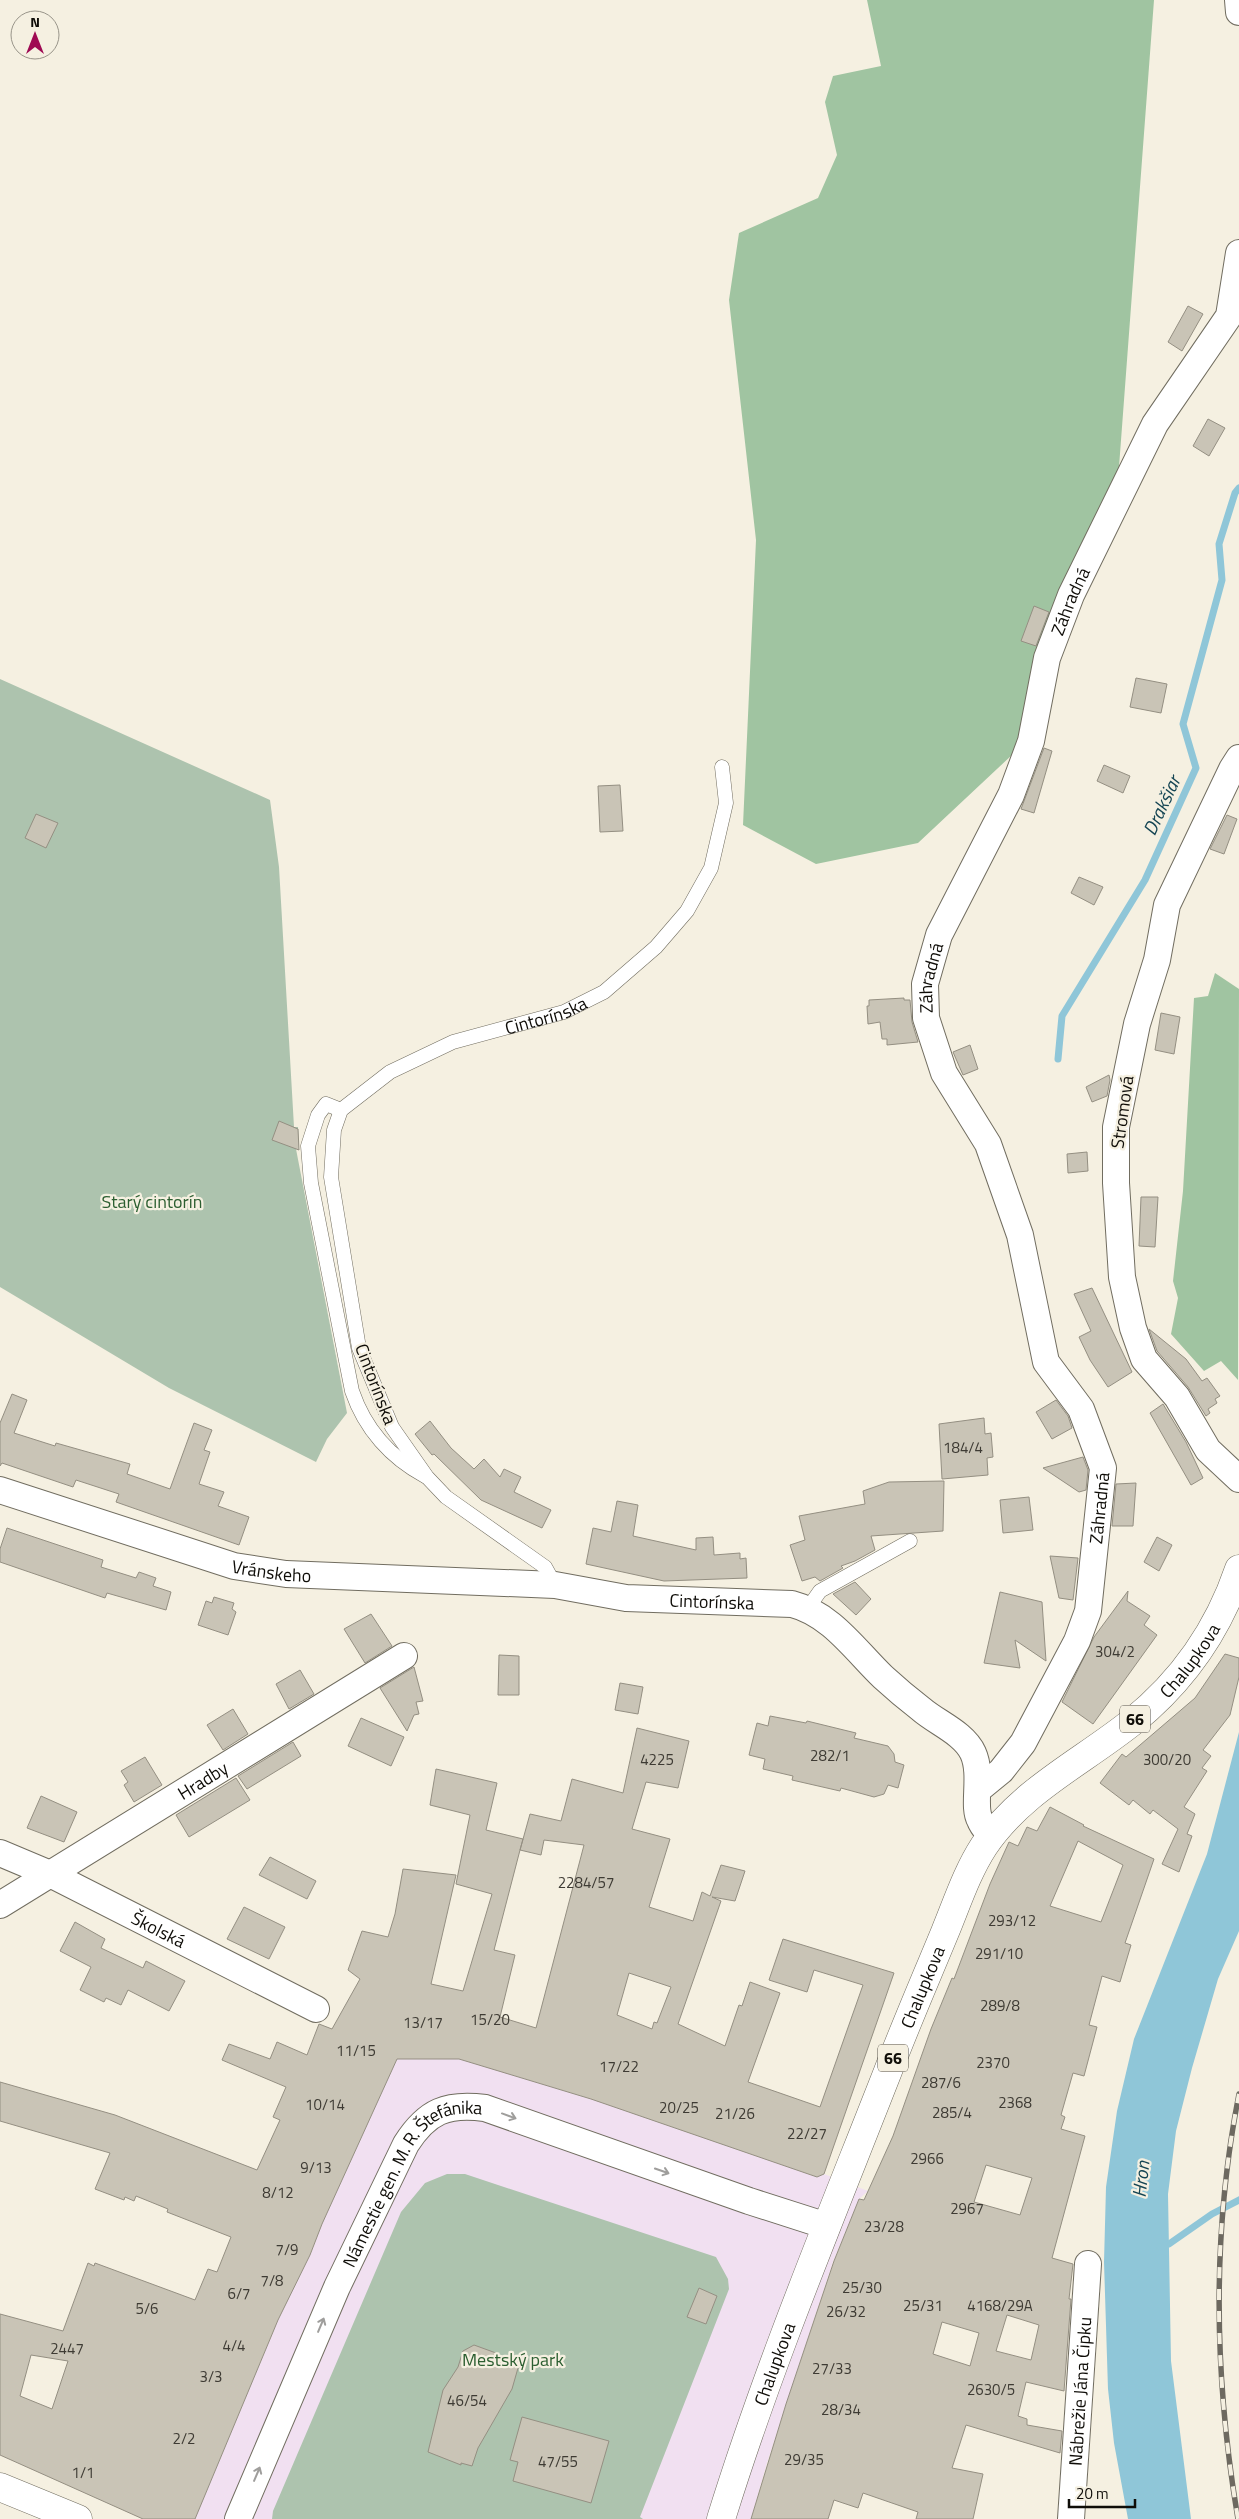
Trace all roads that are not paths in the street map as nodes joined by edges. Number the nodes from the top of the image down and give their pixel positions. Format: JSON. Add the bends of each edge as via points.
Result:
{"nodes":[{"id":1,"x":1238,"y":0,"type":"edge"},
{"id":2,"x":1239,"y":12,"type":"edge"},
{"id":3,"x":1239,"y":253,"type":"edge"},
{"id":4,"x":1239,"y":758,"type":"edge"},
{"id":5,"x":722,"y":767,"type":"dead end"},
{"id":6,"x":341,"y":1110,"type":"junction"},
{"id":7,"x":427,"y":1477,"type":"junction"},
{"id":8,"x":1239,"y":1479,"type":"edge"},
{"id":9,"x":0,"y":1490,"type":"edge"},
{"id":10,"x":910,"y":1541,"type":"dead end"},
{"id":11,"x":1239,"y":1569,"type":"edge"},
{"id":12,"x":555,"y":1585,"type":"junction"},
{"id":13,"x":808,"y":1608,"type":"junction"},
{"id":14,"x":404,"y":1656,"type":"dead end"},
{"id":15,"x":979,"y":1789,"type":"junction"},
{"id":16,"x":991,"y":1836,"type":"junction"},
{"id":17,"x":0,"y":1853,"type":"edge"},
{"id":18,"x":50,"y":1874,"type":"junction"},
{"id":19,"x":0,"y":1905,"type":"edge"},
{"id":20,"x":316,"y":2009,"type":"dead end"},
{"id":21,"x":827,"y":2226,"type":"junction"},
{"id":22,"x":1088,"y":2264,"type":"dead end"},
{"id":23,"x":0,"y":2487,"type":"edge"},
{"id":24,"x":78,"y":2519,"type":"edge"},
{"id":25,"x":238,"y":2519,"type":"edge"},
{"id":26,"x":721,"y":2519,"type":"edge"},
{"id":27,"x":1071,"y":2519,"type":"edge"}],
"edges":[{"from":1,"to":2,"type":"street"},
{"from":3,"to":15,"type":"street","name":"Záhradná","via":[[1229,316],[1155,424],[1071,596],[1047,658],[1031,740],[1011,795],[939,936],[925,984],[926,1018],[944,1073],[988,1144],[1020,1235],[1046,1362],[1081,1410],[1103,1468],[1088,1611],[1077,1641],[1023,1743],[1001,1772]]},
{"from":4,"to":8,"type":"street","name":"Stromová","via":[[1167,905],[1157,960],[1137,1024],[1116,1128],[1116,1183],[1122,1276],[1133,1328],[1144,1359],[1177,1397],[1208,1450]]},
{"from":5,"to":6,"type":"lane","name":"Cintorínska","via":[[726,802],[711,868],[687,910],[656,947],[604,992],[564,1012],[454,1042],[390,1072]]},
{"from":6,"to":7,"type":"lane","name":"Cintorínska","via":[[334,1130],[331,1177],[359,1348],[392,1428]]},
{"from":6,"to":7,"type":"lane","via":[[326,1104],[318,1115],[308,1146],[311,1183],[352,1392],[373,1433],[402,1464]]},
{"from":7,"to":12,"type":"lane","name":"Cintorínska","via":[[446,1497],[545,1567]]},
{"from":9,"to":12,"type":"street","name":"Vránskeho","via":[[234,1566],[286,1574]]},
{"from":10,"to":13,"type":"lane","via":[[820,1591]]},
{"from":11,"to":16,"type":"main road","name":"Chalupkova","number":"66","via":[[1211,1633],[1176,1682],[1131,1723],[1028,1797]]},
{"from":12,"to":13,"type":"street","name":"Cintorínska","via":[[626,1598],[792,1604]]},
{"from":13,"to":15,"type":"street","name":"Cintorínska","via":[[823,1618],[883,1678],[960,1737],[973,1752]]},
{"from":14,"to":18,"type":"street","name":"Hradby"},
{"from":15,"to":16,"type":"street","name":"Cintorínska","via":[[976,1811]]},
{"from":16,"to":21,"type":"main road","name":"Chalupkova","number":"66","via":[[972,1867]]},
{"from":17,"to":18,"type":"street","name":"Školská"},
{"from":18,"to":19,"type":"street","name":"Hradby"},
{"from":18,"to":20,"type":"street","name":"Školská"},
{"from":25,"to":21,"type":"street","name":"Námestie gen. M. R. Štefánika","one_way":true,"via":[[337,2287],[406,2144],[416,2129],[441,2110],[455,2106],[485,2108]]},
{"from":21,"to":26,"type":"main road","name":"Chalupkova","number":"66","via":[[736,2469]]},
{"from":22,"to":27,"type":"street","name":"Nábrežie Jána Čipku"},
{"from":23,"to":24,"type":"main road"}]}
